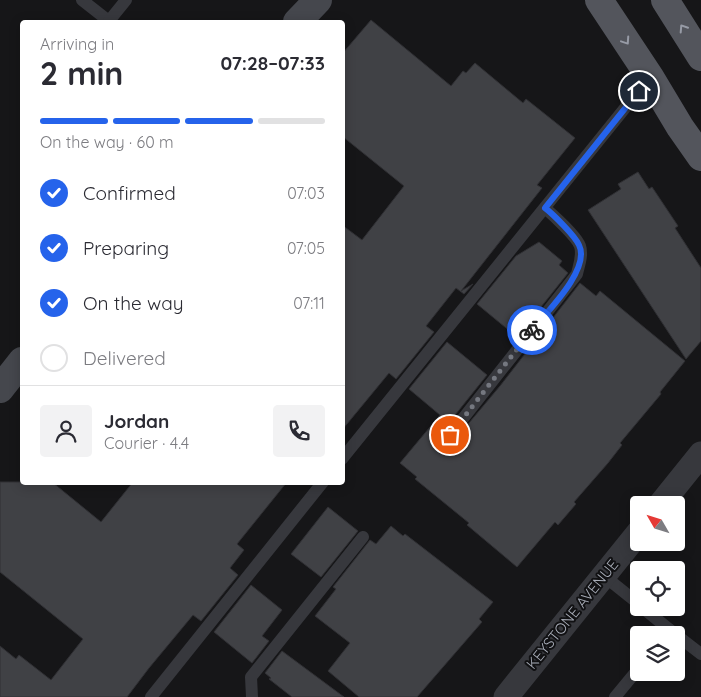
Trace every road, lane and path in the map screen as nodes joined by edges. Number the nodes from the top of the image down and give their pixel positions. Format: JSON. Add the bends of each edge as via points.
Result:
{"nodes":[{"id":1,"x":82,"y":0,"type":"edge"},
{"id":2,"x":126,"y":0,"type":"edge"},
{"id":3,"x":318,"y":0,"type":"edge"},
{"id":4,"x":599,"y":0,"type":"edge"},
{"id":5,"x":665,"y":0,"type":"edge"},
{"id":6,"x":107,"y":20,"type":"edge"},
{"id":7,"x":111,"y":20,"type":"edge"},
{"id":8,"x":299,"y":20,"type":"edge"},
{"id":9,"x":701,"y":57,"type":"edge"},
{"id":10,"x":650,"y":76,"type":"junction"},
{"id":11,"x":701,"y":157,"type":"edge"},
{"id":12,"x":545,"y":208,"type":"junction"},
{"id":13,"x":20,"y":364,"type":"edge"},
{"id":14,"x":0,"y":389,"type":"edge"},
{"id":15,"x":450,"y":435,"type":"dead end"},
{"id":16,"x":701,"y":454,"type":"edge"},
{"id":17,"x":345,"y":455,"type":"edge"},
{"id":18,"x":321,"y":485,"type":"edge"},
{"id":19,"x":667,"y":496,"type":"edge"},
{"id":20,"x":363,"y":537,"type":"dead end"},
{"id":21,"x":630,"y":543,"type":"edge"},
{"id":22,"x":604,"y":576,"type":"junction"},
{"id":23,"x":630,"y":597,"type":"edge"},
{"id":24,"x":651,"y":616,"type":"edge"},
{"id":25,"x":662,"y":626,"type":"edge"},
{"id":26,"x":685,"y":643,"type":"edge"},
{"id":27,"x":701,"y":654,"type":"edge"},
{"id":28,"x":630,"y":679,"type":"edge"},
{"id":29,"x":150,"y":697,"type":"edge"},
{"id":30,"x":252,"y":697,"type":"edge"},
{"id":31,"x":506,"y":697,"type":"edge"},
{"id":32,"x":615,"y":697,"type":"edge"}],
"edges":[{"from":1,"to":6,"type":"lane"},
{"from":2,"to":7,"type":"lane"},
{"from":3,"to":8,"type":"street"},
{"from":4,"to":10,"type":"main road","one_way":true},
{"from":9,"to":5,"type":"main road","one_way":true},
{"from":10,"to":11,"type":"main road"},
{"from":10,"to":12,"type":"lane"},
{"from":12,"to":15,"type":"lane","via":[[580,245],[577,274]]},
{"from":12,"to":17,"type":"lane"},
{"from":13,"to":14,"type":"street"},
{"from":16,"to":19,"type":"street"},
{"from":18,"to":29,"type":"lane"},
{"from":20,"to":30,"type":"lane","via":[[251,677]]},
{"from":21,"to":22,"type":"street","name":"KEYSTONE AVENUE"},
{"from":22,"to":23,"type":"lane"},
{"from":22,"to":31,"type":"street","name":"KEYSTONE AVENUE"},
{"from":24,"to":25,"type":"lane"},
{"from":26,"to":27,"type":"lane"},
{"from":28,"to":32,"type":"lane"}]}
